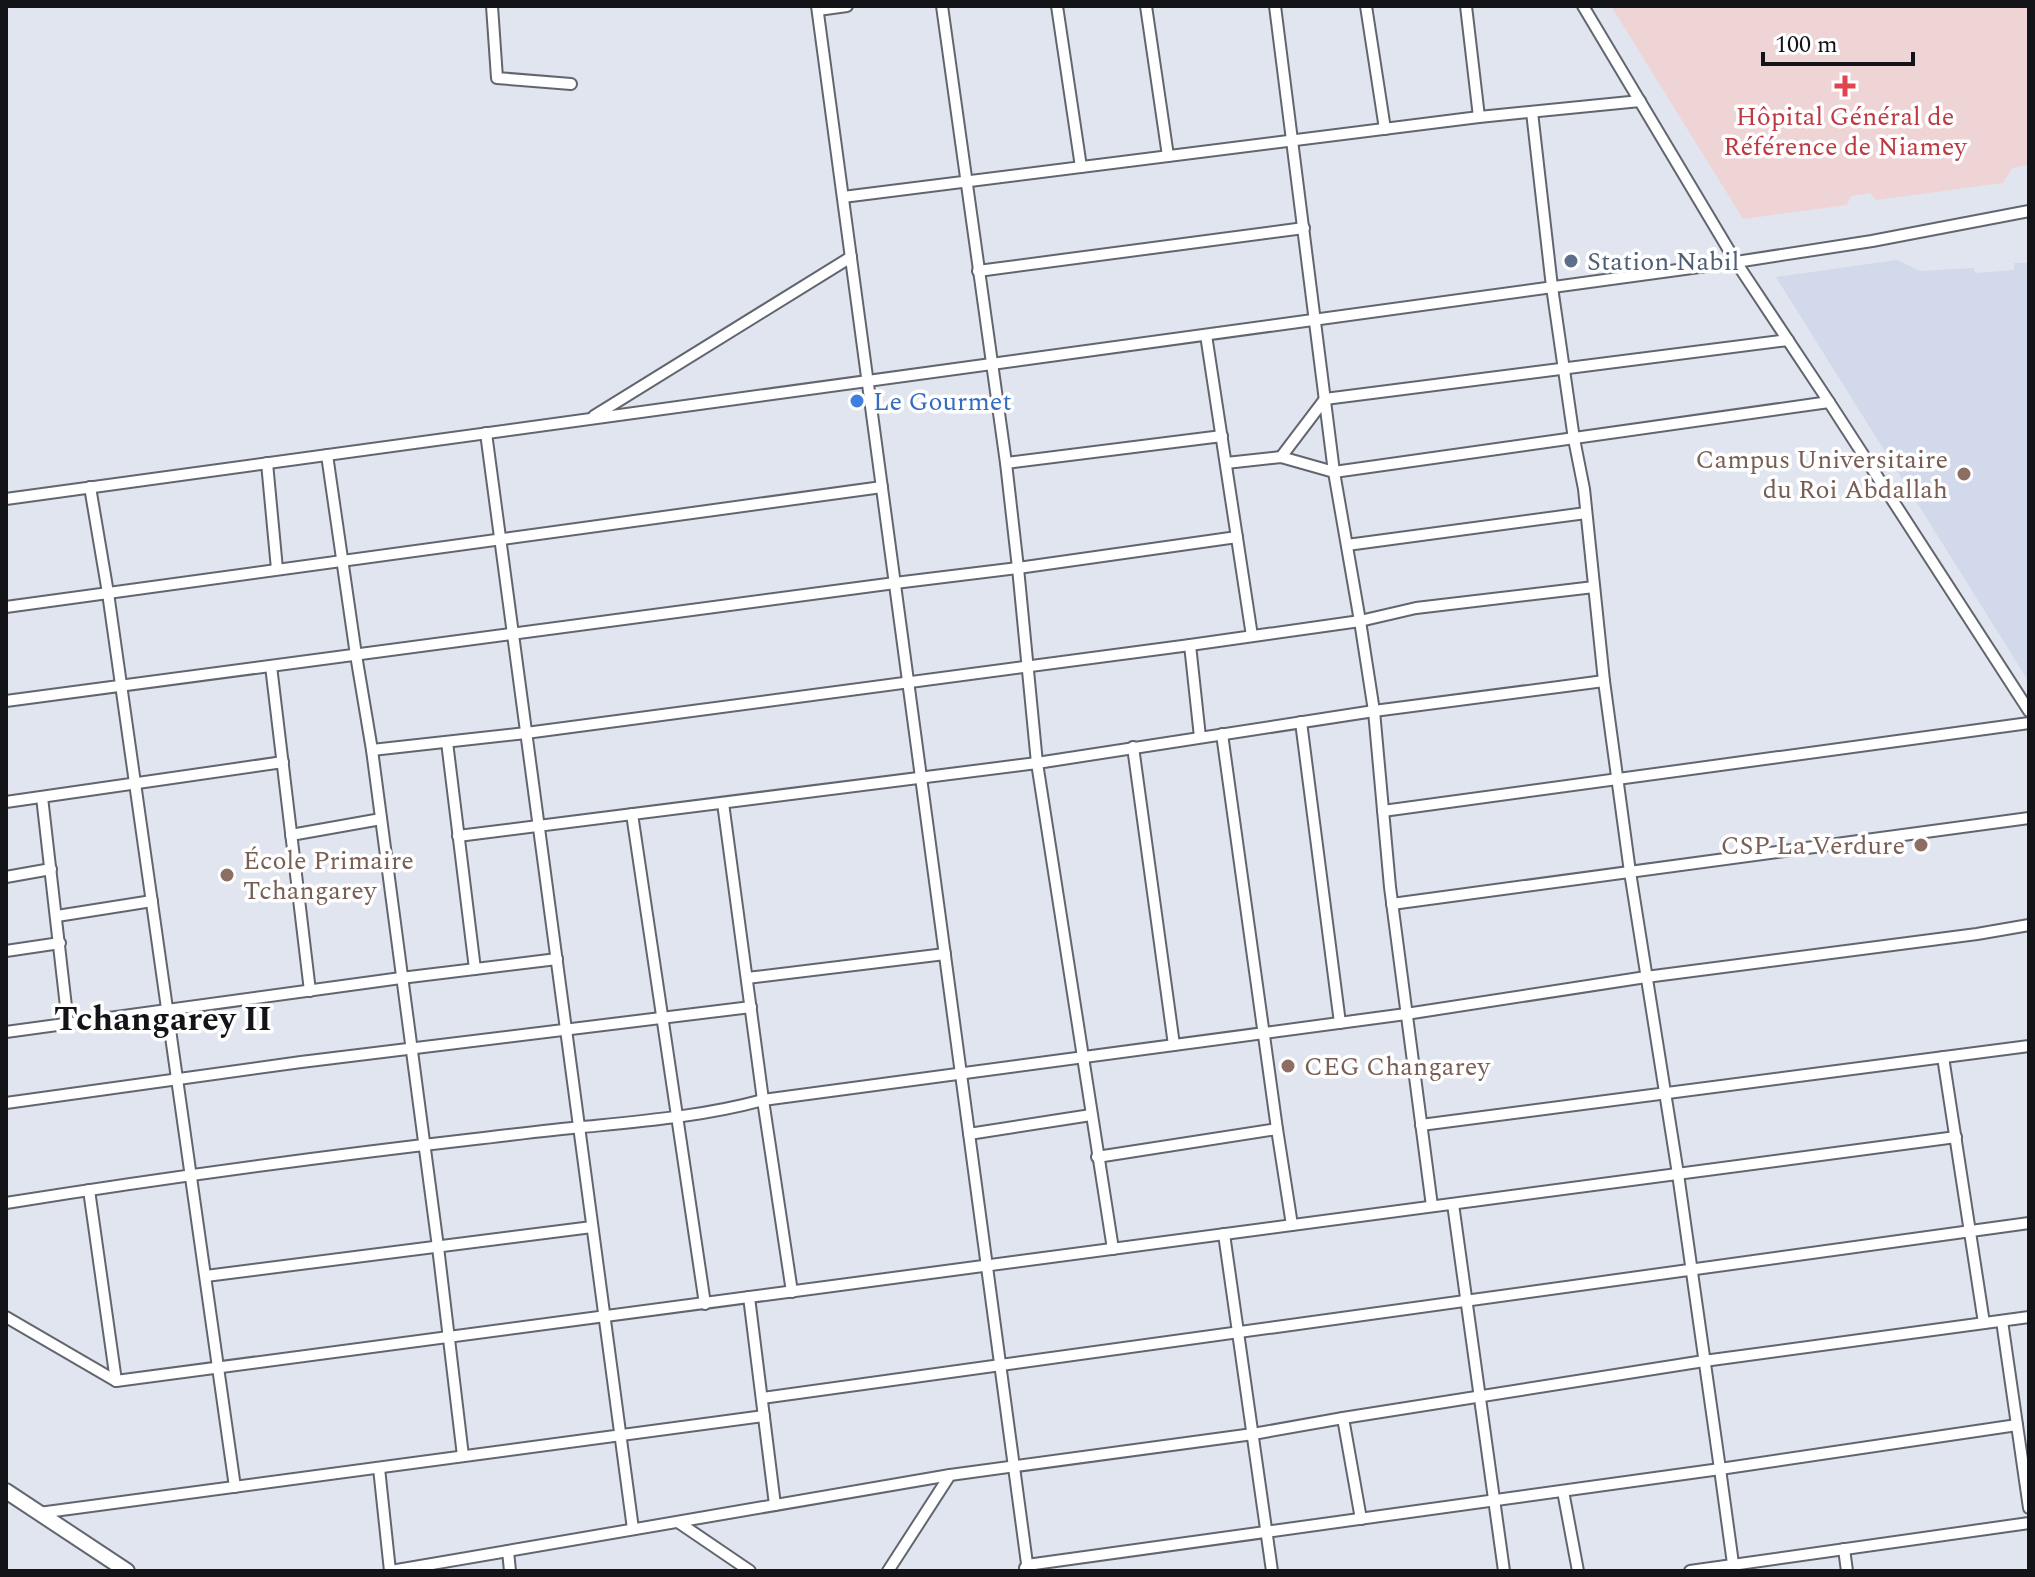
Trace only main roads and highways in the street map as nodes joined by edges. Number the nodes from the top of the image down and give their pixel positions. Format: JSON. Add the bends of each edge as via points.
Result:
{"nodes":[{"id":1,"x":6,"y":1491,"type":"edge"},
{"id":2,"x":127,"y":1571,"type":"edge"}],
"edges":[{"from":1,"to":2,"type":"main road"}]}
